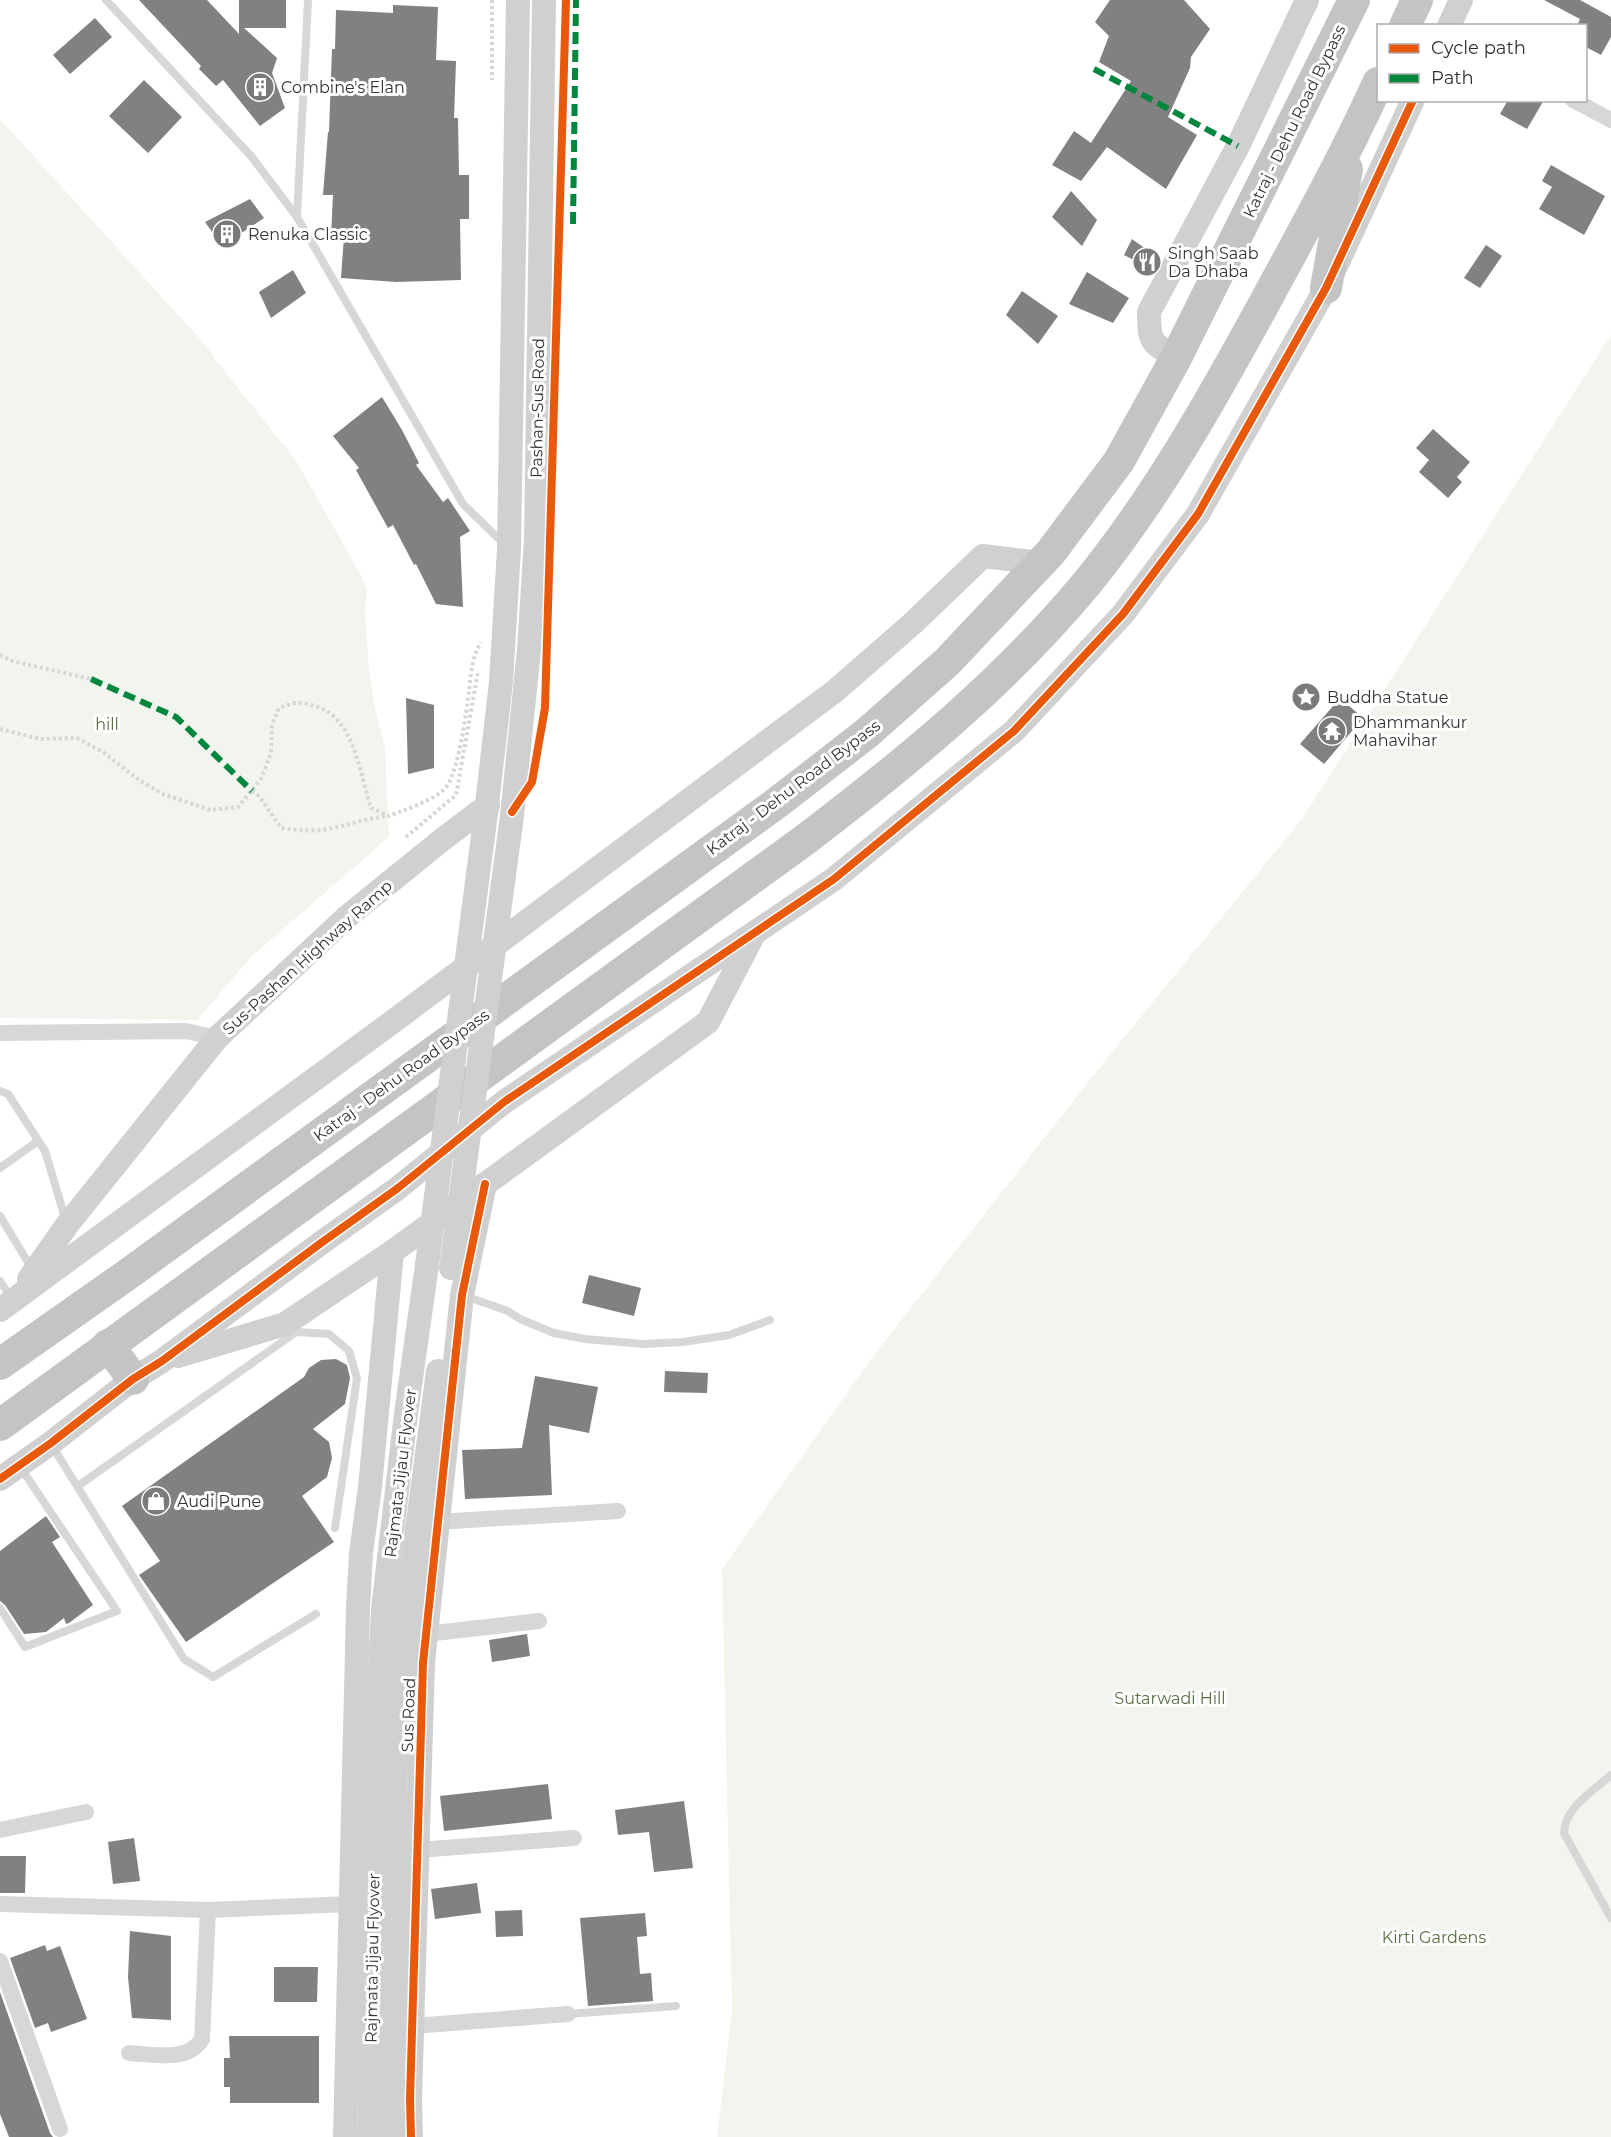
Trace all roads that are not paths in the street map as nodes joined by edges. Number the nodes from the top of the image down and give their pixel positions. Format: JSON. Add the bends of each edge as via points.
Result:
{"nodes":[{"id":1,"x":106,"y":0,"type":"edge"},
{"id":2,"x":308,"y":0,"type":"edge"},
{"id":3,"x":518,"y":0,"type":"edge"},
{"id":4,"x":544,"y":0,"type":"edge"},
{"id":5,"x":1307,"y":0,"type":"edge"},
{"id":6,"x":1354,"y":0,"type":"edge"},
{"id":7,"x":1417,"y":0,"type":"edge"},
{"id":8,"x":1461,"y":0,"type":"edge"},
{"id":9,"x":1406,"y":24,"type":"edge"},
{"id":10,"x":1450,"y":24,"type":"edge"},
{"id":11,"x":1377,"y":85,"type":"edge"},
{"id":12,"x":1412,"y":102,"type":"edge"},
{"id":13,"x":1577,"y":102,"type":"edge"},
{"id":14,"x":1611,"y":120,"type":"edge"},
{"id":15,"x":1352,"y":142,"type":"junction"},
{"id":16,"x":297,"y":217,"type":"junction"},
{"id":17,"x":1326,"y":288,"type":"junction"},
{"id":18,"x":1176,"y":358,"type":"junction"},
{"id":19,"x":509,"y":549,"type":"junction"},
{"id":20,"x":1041,"y":563,"type":"junction"},
{"id":21,"x":487,"y":809,"type":"junction"},
{"id":22,"x":512,"y":816,"type":"joint"},
{"id":23,"x":756,"y":932,"type":"junction"},
{"id":24,"x":1,"y":1035,"type":"edge"},
{"id":25,"x":217,"y":1038,"type":"junction"},
{"id":26,"x":0,"y":1091,"type":"edge"},
{"id":27,"x":38,"y":1141,"type":"junction"},
{"id":28,"x":0,"y":1168,"type":"edge"},
{"id":29,"x":485,"y":1184,"type":"junction"},
{"id":30,"x":0,"y":1216,"type":"edge"},
{"id":31,"x":67,"y":1225,"type":"junction"},
{"id":32,"x":392,"y":1252,"type":"junction"},
{"id":33,"x":34,"y":1272,"type":"junction"},
{"id":34,"x":462,"y":1295,"type":"junction"},
{"id":35,"x":6,"y":1299,"type":"edge"},
{"id":36,"x":770,"y":1320,"type":"dead end"},
{"id":37,"x":108,"y":1345,"type":"junction"},
{"id":38,"x":162,"y":1361,"type":"junction"},
{"id":39,"x":0,"y":1364,"type":"edge"},
{"id":40,"x":133,"y":1379,"type":"junction"},
{"id":41,"x":0,"y":1425,"type":"edge"},
{"id":42,"x":51,"y":1443,"type":"junction"},
{"id":43,"x":20,"y":1465,"type":"junction"},
{"id":44,"x":0,"y":1479,"type":"edge"},
{"id":45,"x":78,"y":1486,"type":"junction"},
{"id":46,"x":618,"y":1511,"type":"dead end"},
{"id":47,"x":437,"y":1522,"type":"junction"},
{"id":48,"x":335,"y":1528,"type":"dead end"},
{"id":49,"x":0,"y":1608,"type":"edge"},
{"id":50,"x":316,"y":1614,"type":"dead end"},
{"id":51,"x":539,"y":1621,"type":"dead end"},
{"id":52,"x":426,"y":1634,"type":"junction"},
{"id":53,"x":1611,"y":1775,"type":"edge"},
{"id":54,"x":86,"y":1812,"type":"dead end"},
{"id":55,"x":0,"y":1830,"type":"edge"},
{"id":56,"x":574,"y":1838,"type":"dead end"},
{"id":57,"x":418,"y":1850,"type":"junction"},
{"id":58,"x":0,"y":1904,"type":"edge"},
{"id":59,"x":351,"y":1904,"type":"junction"},
{"id":60,"x":208,"y":1910,"type":"junction"},
{"id":61,"x":1611,"y":1918,"type":"edge"},
{"id":62,"x":0,"y":1961,"type":"edge"},
{"id":63,"x":676,"y":2006,"type":"dead end"},
{"id":64,"x":568,"y":2014,"type":"joint"},
{"id":65,"x":412,"y":2026,"type":"junction"},
{"id":66,"x":129,"y":2054,"type":"dead end"},
{"id":67,"x":60,"y":2129,"type":"dead end"},
{"id":68,"x":345,"y":2137,"type":"edge"},
{"id":69,"x":369,"y":2137,"type":"edge"},
{"id":70,"x":389,"y":2137,"type":"edge"},
{"id":71,"x":411,"y":2137,"type":"edge"}],
"edges":[{"from":1,"to":16,"type":"lane","via":[[251,156]]},
{"from":2,"to":16,"type":"lane"},
{"from":3,"to":19,"type":"street","name":"Pashan-Sus Road"},
{"from":4,"to":22,"type":"street","name":"Pashan-Sus Road","via":[[536,539]]},
{"from":5,"to":18,"type":"street","via":[[1238,146],[1149,312],[1153,343]]},
{"from":6,"to":18,"type":"highway","name":"Katraj - Dehu Road Bypass"},
{"from":7,"to":9,"type":"highway"},
{"from":8,"to":10,"type":"street"},
{"from":11,"to":15,"type":"highway"},
{"from":12,"to":17,"type":"street"},
{"from":13,"to":14,"type":"street"},
{"from":15,"to":17,"type":"highway"},
{"from":15,"to":37,"type":"highway","via":[[1228,369],[1158,487],[1087,583],[980,696],[896,770],[806,839]]},
{"from":16,"to":19,"type":"lane","via":[[463,504]]},
{"from":17,"to":23,"type":"street","via":[[1198,514],[1123,614],[1014,732],[834,879]]},
{"from":18,"to":20,"type":"highway","name":"Katraj - Dehu Road Bypass","via":[[1119,461]]},
{"from":19,"to":21,"type":"street","name":"Pashan-Sus Road","via":[[501,682]]},
{"from":20,"to":35,"type":"street","via":[[983,556],[835,691],[395,1020]]},
{"from":20,"to":39,"type":"highway","name":"Katraj - Dehu Road Bypass","via":[[947,662],[867,733],[778,802]]},
{"from":21,"to":25,"type":"street","name":"Sus-Pashan Highway Ramp","via":[[442,839],[348,916]]},
{"from":21,"to":69,"type":"street","name":"Rajmata Jijau Flyover","bridge":true,"via":[[383,1609],[376,1749]]},
{"from":22,"to":70,"type":"street","name":"Rajmata Jijau Flyover","bridge":true,"via":[[408,1596],[396,1764]]},
{"from":23,"to":29,"type":"street","via":[[708,1022]]},
{"from":23,"to":38,"type":"street","via":[[504,1102],[398,1188]]},
{"from":24,"to":25,"type":"street","via":[[186,1031]]},
{"from":25,"to":31,"type":"street","name":"Sus-Pashan Highway Ramp"},
{"from":26,"to":27,"type":"lane","via":[[8,1094]]},
{"from":27,"to":28,"type":"lane"},
{"from":27,"to":31,"type":"lane","via":[[45,1151]]},
{"from":29,"to":32,"type":"street"},
{"from":29,"to":34,"type":"street"},
{"from":30,"to":33,"type":"lane"},
{"from":31,"to":33,"type":"street","name":"Sus-Pashan Highway Ramp"},
{"from":32,"to":38,"type":"street","via":[[285,1324]]},
{"from":32,"to":59,"type":"street","via":[[359,1586]]},
{"from":33,"to":35,"type":"street","name":"Sus-Pashan Highway Ramp"},
{"from":34,"to":36,"type":"lane","via":[[554,1333],[633,1343],[683,1342],[729,1335]]},
{"from":34,"to":47,"type":"street","name":"Sus Road"},
{"from":37,"to":40,"type":"highway"},
{"from":37,"to":41,"type":"highway"},
{"from":38,"to":40,"type":"street"},
{"from":40,"to":42,"type":"street"},
{"from":42,"to":43,"type":"street"},
{"from":42,"to":45,"type":"lane"},
{"from":43,"to":44,"type":"street"},
{"from":43,"to":49,"type":"lane","via":[[117,1611],[25,1647]]},
{"from":45,"to":48,"type":"lane","via":[[296,1332],[329,1334],[349,1350],[357,1378]]},
{"from":45,"to":50,"type":"lane","via":[[184,1659],[213,1677]]},
{"from":46,"to":47,"type":"street"},
{"from":47,"to":52,"type":"street","name":"Sus Road"},
{"from":51,"to":52,"type":"street"},
{"from":52,"to":57,"type":"street","name":"Sus Road"},
{"from":53,"to":61,"type":"lane","via":[[1570,1811],[1564,1833]]},
{"from":54,"to":55,"type":"street"},
{"from":56,"to":57,"type":"street"},
{"from":57,"to":65,"type":"street","name":"Sus Road"},
{"from":58,"to":60,"type":"street"},
{"from":59,"to":60,"type":"street"},
{"from":59,"to":68,"type":"street"},
{"from":60,"to":66,"type":"street","via":[[202,2039],[198,2046],[183,2054]]},
{"from":62,"to":67,"type":"street"},
{"from":63,"to":64,"type":"lane"},
{"from":64,"to":65,"type":"street"},
{"from":65,"to":71,"type":"street","name":"Sus Road"}]}
